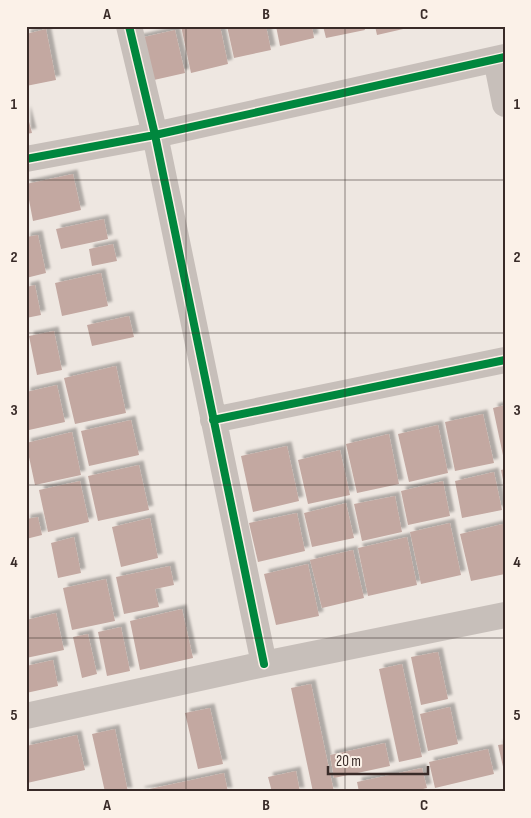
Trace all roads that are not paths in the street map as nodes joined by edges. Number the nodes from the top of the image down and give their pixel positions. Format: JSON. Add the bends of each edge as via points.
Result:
{"nodes":[{"id":1,"x":129,"y":26,"type":"edge"},
{"id":2,"x":500,"y":58,"type":"edge"},
{"id":3,"x":505,"y":104,"type":"edge"},
{"id":4,"x":155,"y":135,"type":"junction"},
{"id":5,"x":26,"y":159,"type":"edge"},
{"id":6,"x":505,"y":360,"type":"edge"},
{"id":7,"x":213,"y":420,"type":"junction"},
{"id":8,"x":505,"y":614,"type":"edge"},
{"id":9,"x":264,"y":664,"type":"junction"},
{"id":10,"x":26,"y":716,"type":"edge"}],
"edges":[{"from":1,"to":4,"type":"street"},
{"from":2,"to":3,"type":"street"},
{"from":2,"to":4,"type":"street"},
{"from":4,"to":5,"type":"street"},
{"from":4,"to":7,"type":"street"},
{"from":6,"to":7,"type":"street"},
{"from":7,"to":9,"type":"street"},
{"from":8,"to":9,"type":"street"},
{"from":9,"to":10,"type":"street"}]}
